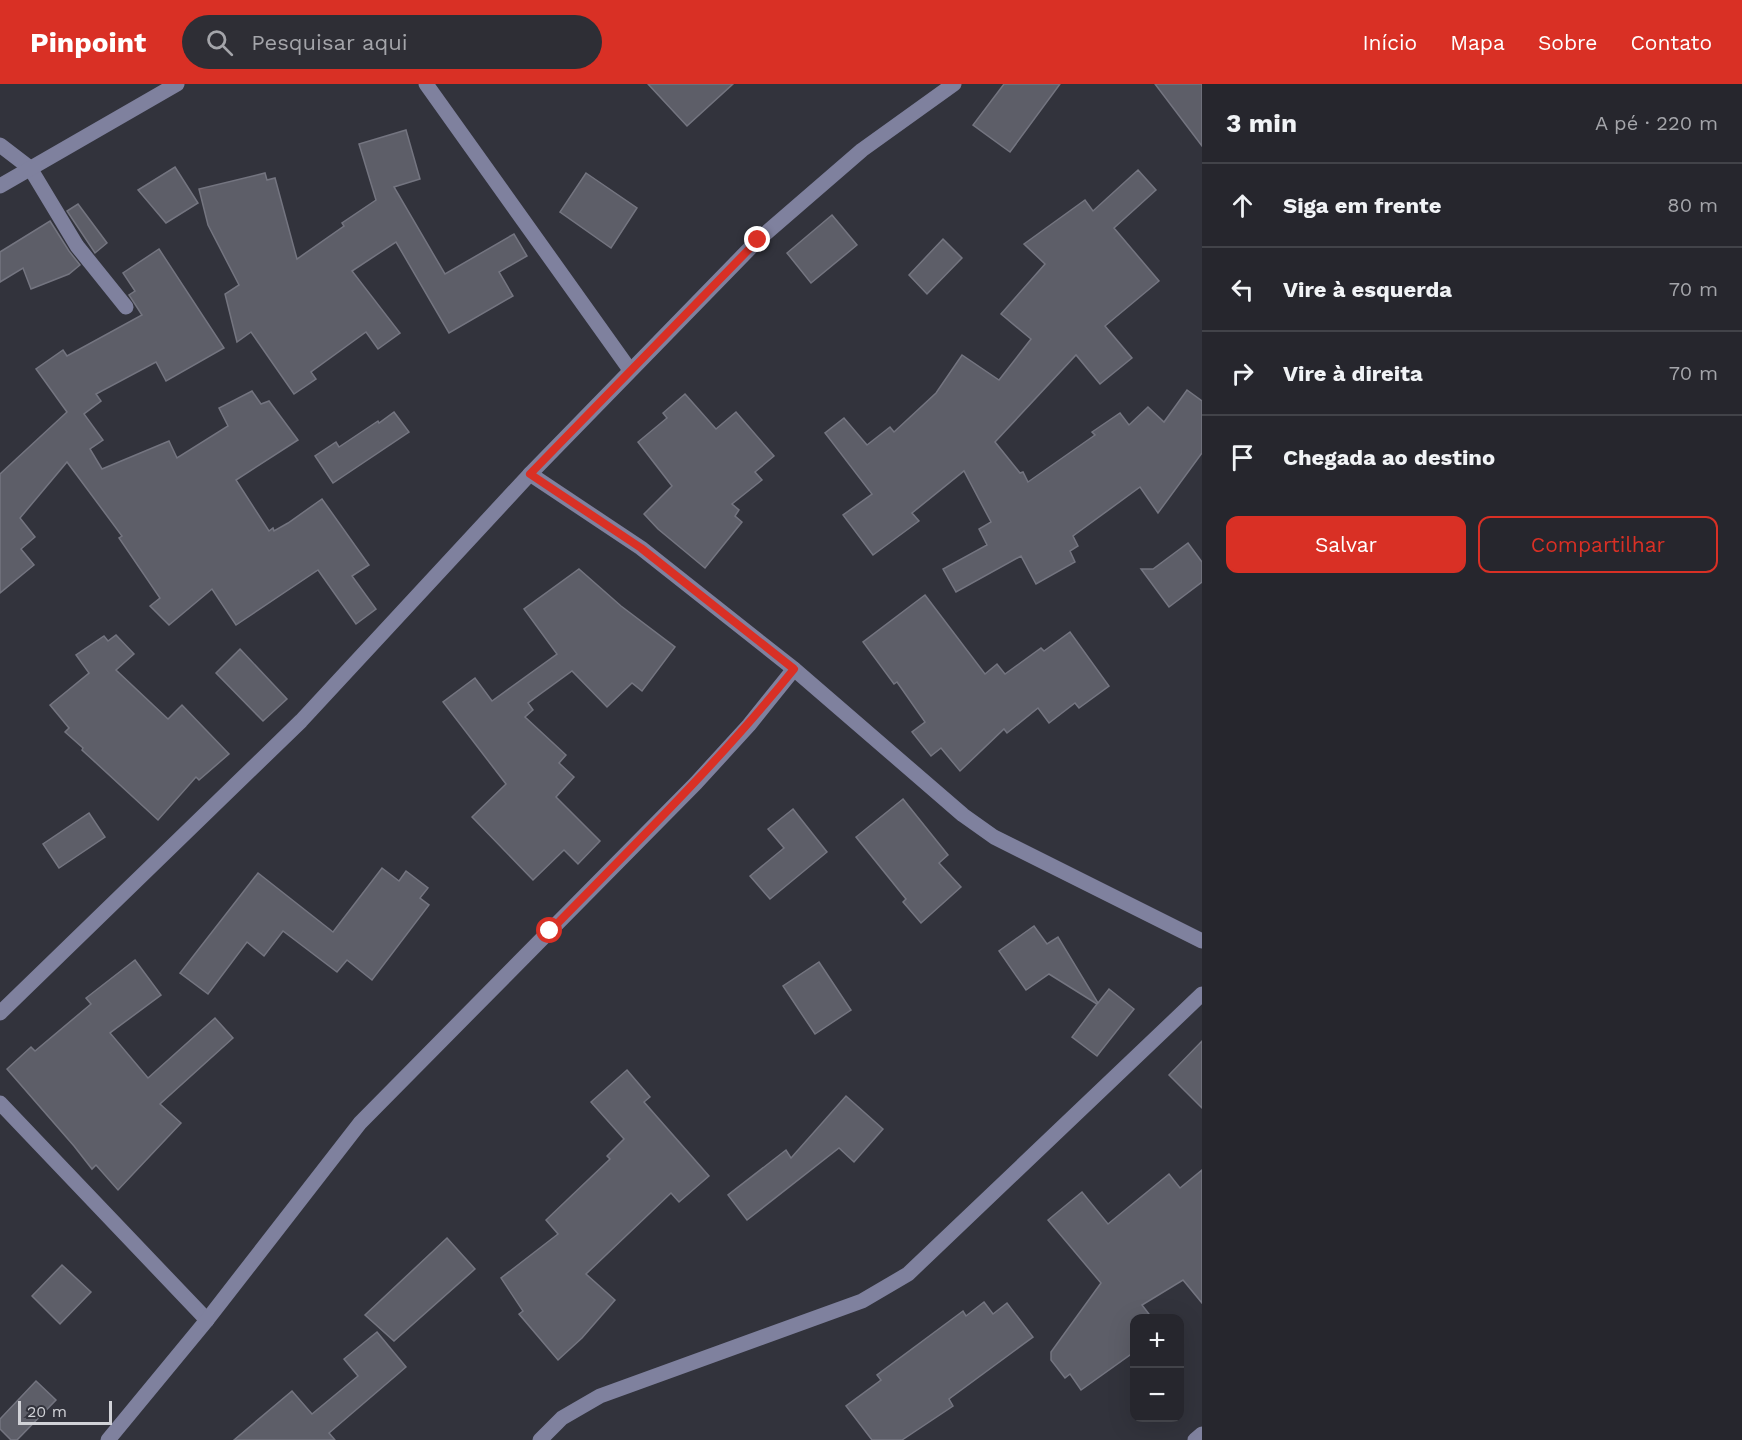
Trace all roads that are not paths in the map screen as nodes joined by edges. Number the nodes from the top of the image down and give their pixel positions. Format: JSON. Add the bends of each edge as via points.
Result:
{"nodes":[{"id":1,"x":177,"y":84,"type":"edge"},
{"id":2,"x":426,"y":84,"type":"edge"},
{"id":3,"x":954,"y":84,"type":"edge"},
{"id":4,"x":0,"y":145,"type":"edge"},
{"id":5,"x":30,"y":168,"type":"junction"},
{"id":6,"x":0,"y":186,"type":"edge"},
{"id":7,"x":126,"y":307,"type":"dead end"},
{"id":8,"x":630,"y":370,"type":"junction"},
{"id":9,"x":530,"y":474,"type":"junction"},
{"id":10,"x":794,"y":669,"type":"junction"},
{"id":11,"x":1202,"y":941,"type":"edge"},
{"id":12,"x":1202,"y":994,"type":"edge"},
{"id":13,"x":0,"y":1013,"type":"edge"},
{"id":14,"x":0,"y":1103,"type":"edge"},
{"id":15,"x":207,"y":1320,"type":"junction"},
{"id":16,"x":1202,"y":1434,"type":"edge"},
{"id":17,"x":108,"y":1440,"type":"edge"},
{"id":18,"x":540,"y":1440,"type":"edge"},
{"id":19,"x":1195,"y":1440,"type":"edge"}],
"edges":[{"from":1,"to":5,"type":"street"},
{"from":2,"to":8,"type":"street"},
{"from":3,"to":8,"type":"street","via":[[862,150],[758,240]]},
{"from":4,"to":5,"type":"street"},
{"from":5,"to":6,"type":"street"},
{"from":5,"to":7,"type":"street","via":[[77,246]]},
{"from":8,"to":9,"type":"street"},
{"from":9,"to":10,"type":"street","via":[[641,548]]},
{"from":9,"to":13,"type":"street","via":[[301,722]]},
{"from":10,"to":11,"type":"street","via":[[963,815],[994,837]]},
{"from":10,"to":15,"type":"street","via":[[696,783],[360,1123]]},
{"from":12,"to":18,"type":"street","via":[[908,1274],[862,1301],[600,1396],[562,1418]]},
{"from":14,"to":15,"type":"street"},
{"from":15,"to":17,"type":"street"},
{"from":16,"to":19,"type":"street"}]}
